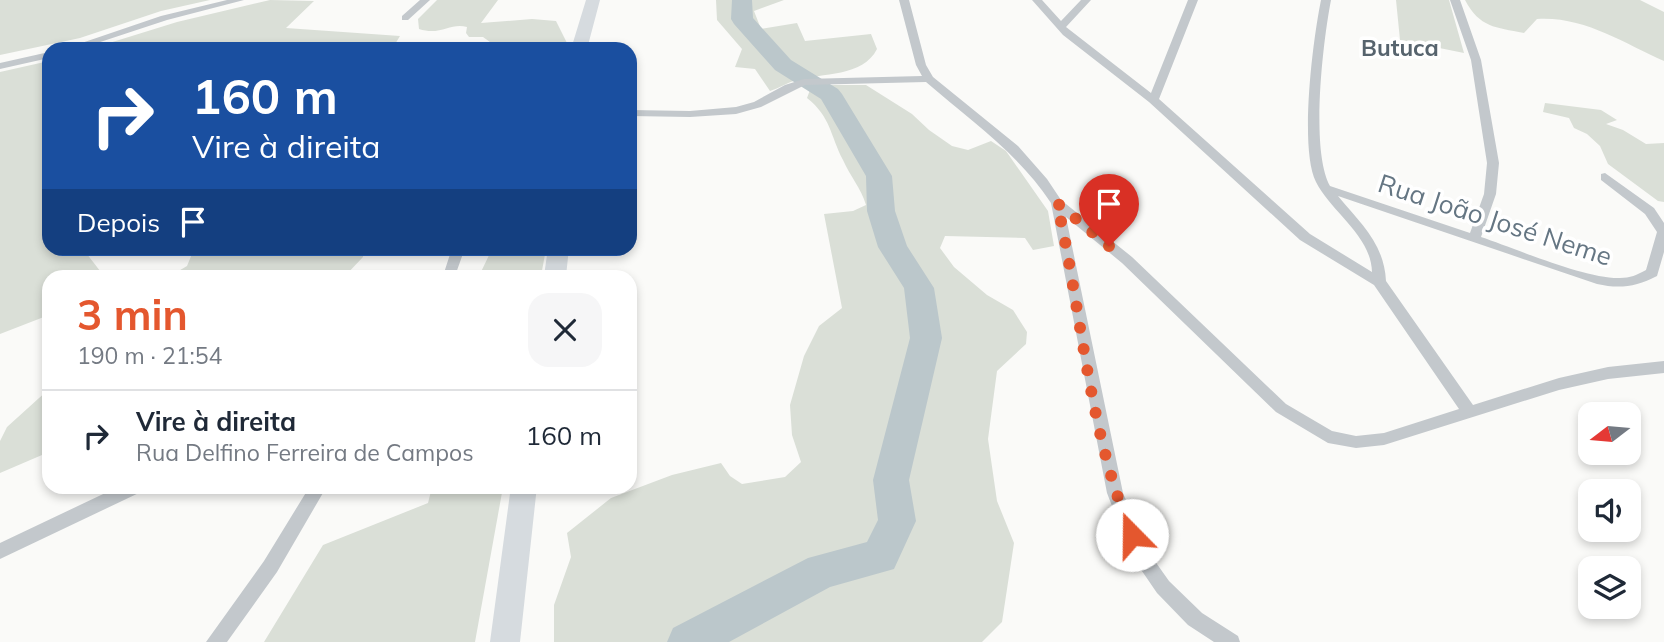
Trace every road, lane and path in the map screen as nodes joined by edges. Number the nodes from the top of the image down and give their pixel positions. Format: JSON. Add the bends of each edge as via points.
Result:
{"nodes":[{"id":1,"x":239,"y":0,"type":"edge"},
{"id":2,"x":425,"y":0,"type":"edge"},
{"id":3,"x":593,"y":0,"type":"edge"},
{"id":4,"x":607,"y":0,"type":"edge"},
{"id":5,"x":904,"y":0,"type":"edge"},
{"id":6,"x":1037,"y":0,"type":"edge"},
{"id":7,"x":1086,"y":0,"type":"edge"},
{"id":8,"x":1193,"y":0,"type":"edge"},
{"id":9,"x":1326,"y":0,"type":"edge"},
{"id":10,"x":1455,"y":0,"type":"edge"},
{"id":11,"x":405,"y":18,"type":"dead end"},
{"id":12,"x":1060,"y":27,"type":"junction"},
{"id":13,"x":90,"y":42,"type":"edge"},
{"id":14,"x":581,"y":42,"type":"edge"},
{"id":15,"x":595,"y":42,"type":"edge"},
{"id":16,"x":42,"y":57,"type":"edge"},
{"id":17,"x":0,"y":66,"type":"edge"},
{"id":18,"x":929,"y":79,"type":"junction"},
{"id":19,"x":1153,"y":100,"type":"junction"},
{"id":20,"x":637,"y":113,"type":"edge"},
{"id":21,"x":1605,"y":177,"type":"dead end"},
{"id":22,"x":1325,"y":188,"type":"junction"},
{"id":23,"x":1057,"y":203,"type":"junction"},
{"id":24,"x":1474,"y":240,"type":"junction"},
{"id":25,"x":1379,"y":282,"type":"junction"},
{"id":26,"x":1664,"y":367,"type":"edge"},
{"id":27,"x":1469,"y":412,"type":"junction"},
{"id":28,"x":120,"y":494,"type":"edge"},
{"id":29,"x":315,"y":494,"type":"edge"},
{"id":30,"x":523,"y":494,"type":"edge"},
{"id":31,"x":0,"y":551,"type":"edge"},
{"id":32,"x":215,"y":642,"type":"edge"},
{"id":33,"x":505,"y":642,"type":"edge"},
{"id":34,"x":1231,"y":642,"type":"edge"}],
"edges":[{"from":1,"to":13,"type":"street"},
{"from":2,"to":11,"type":"street"},
{"from":3,"to":14,"type":"main road"},
{"from":4,"to":15,"type":"main road"},
{"from":5,"to":18,"type":"street"},
{"from":6,"to":12,"type":"street"},
{"from":7,"to":12,"type":"street"},
{"from":8,"to":19,"type":"street"},
{"from":9,"to":22,"type":"street","via":[[1316,77],[1315,148],[1316,167]]},
{"from":10,"to":24,"type":"street","via":[[1476,60],[1493,163],[1489,194]]},
{"from":12,"to":19,"type":"street"},
{"from":16,"to":17,"type":"street"},
{"from":18,"to":20,"type":"street","via":[[804,82],[786,87],[766,102],[733,111]]},
{"from":18,"to":23,"type":"street","via":[[1027,159]]},
{"from":19,"to":25,"type":"street","via":[[1305,237]]},
{"from":21,"to":24,"type":"street","name":"Rua João José Neme","via":[[1650,211],[1663,233],[1652,273],[1635,284],[1576,274]]},
{"from":22,"to":24,"type":"street","name":"Rua João José Neme"},
{"from":22,"to":25,"type":"street","via":[[1376,254]]},
{"from":23,"to":27,"type":"street","via":[[1127,260],[1281,408],[1310,428],[1356,442],[1384,439]]},
{"from":23,"to":34,"type":"street","via":[[1115,494],[1140,555],[1163,587],[1195,618]]},
{"from":25,"to":27,"type":"street"},
{"from":26,"to":27,"type":"street","via":[[1608,373]]},
{"from":28,"to":31,"type":"street"},
{"from":29,"to":32,"type":"street","via":[[296,528]]},
{"from":30,"to":33,"type":"main road"}]}
